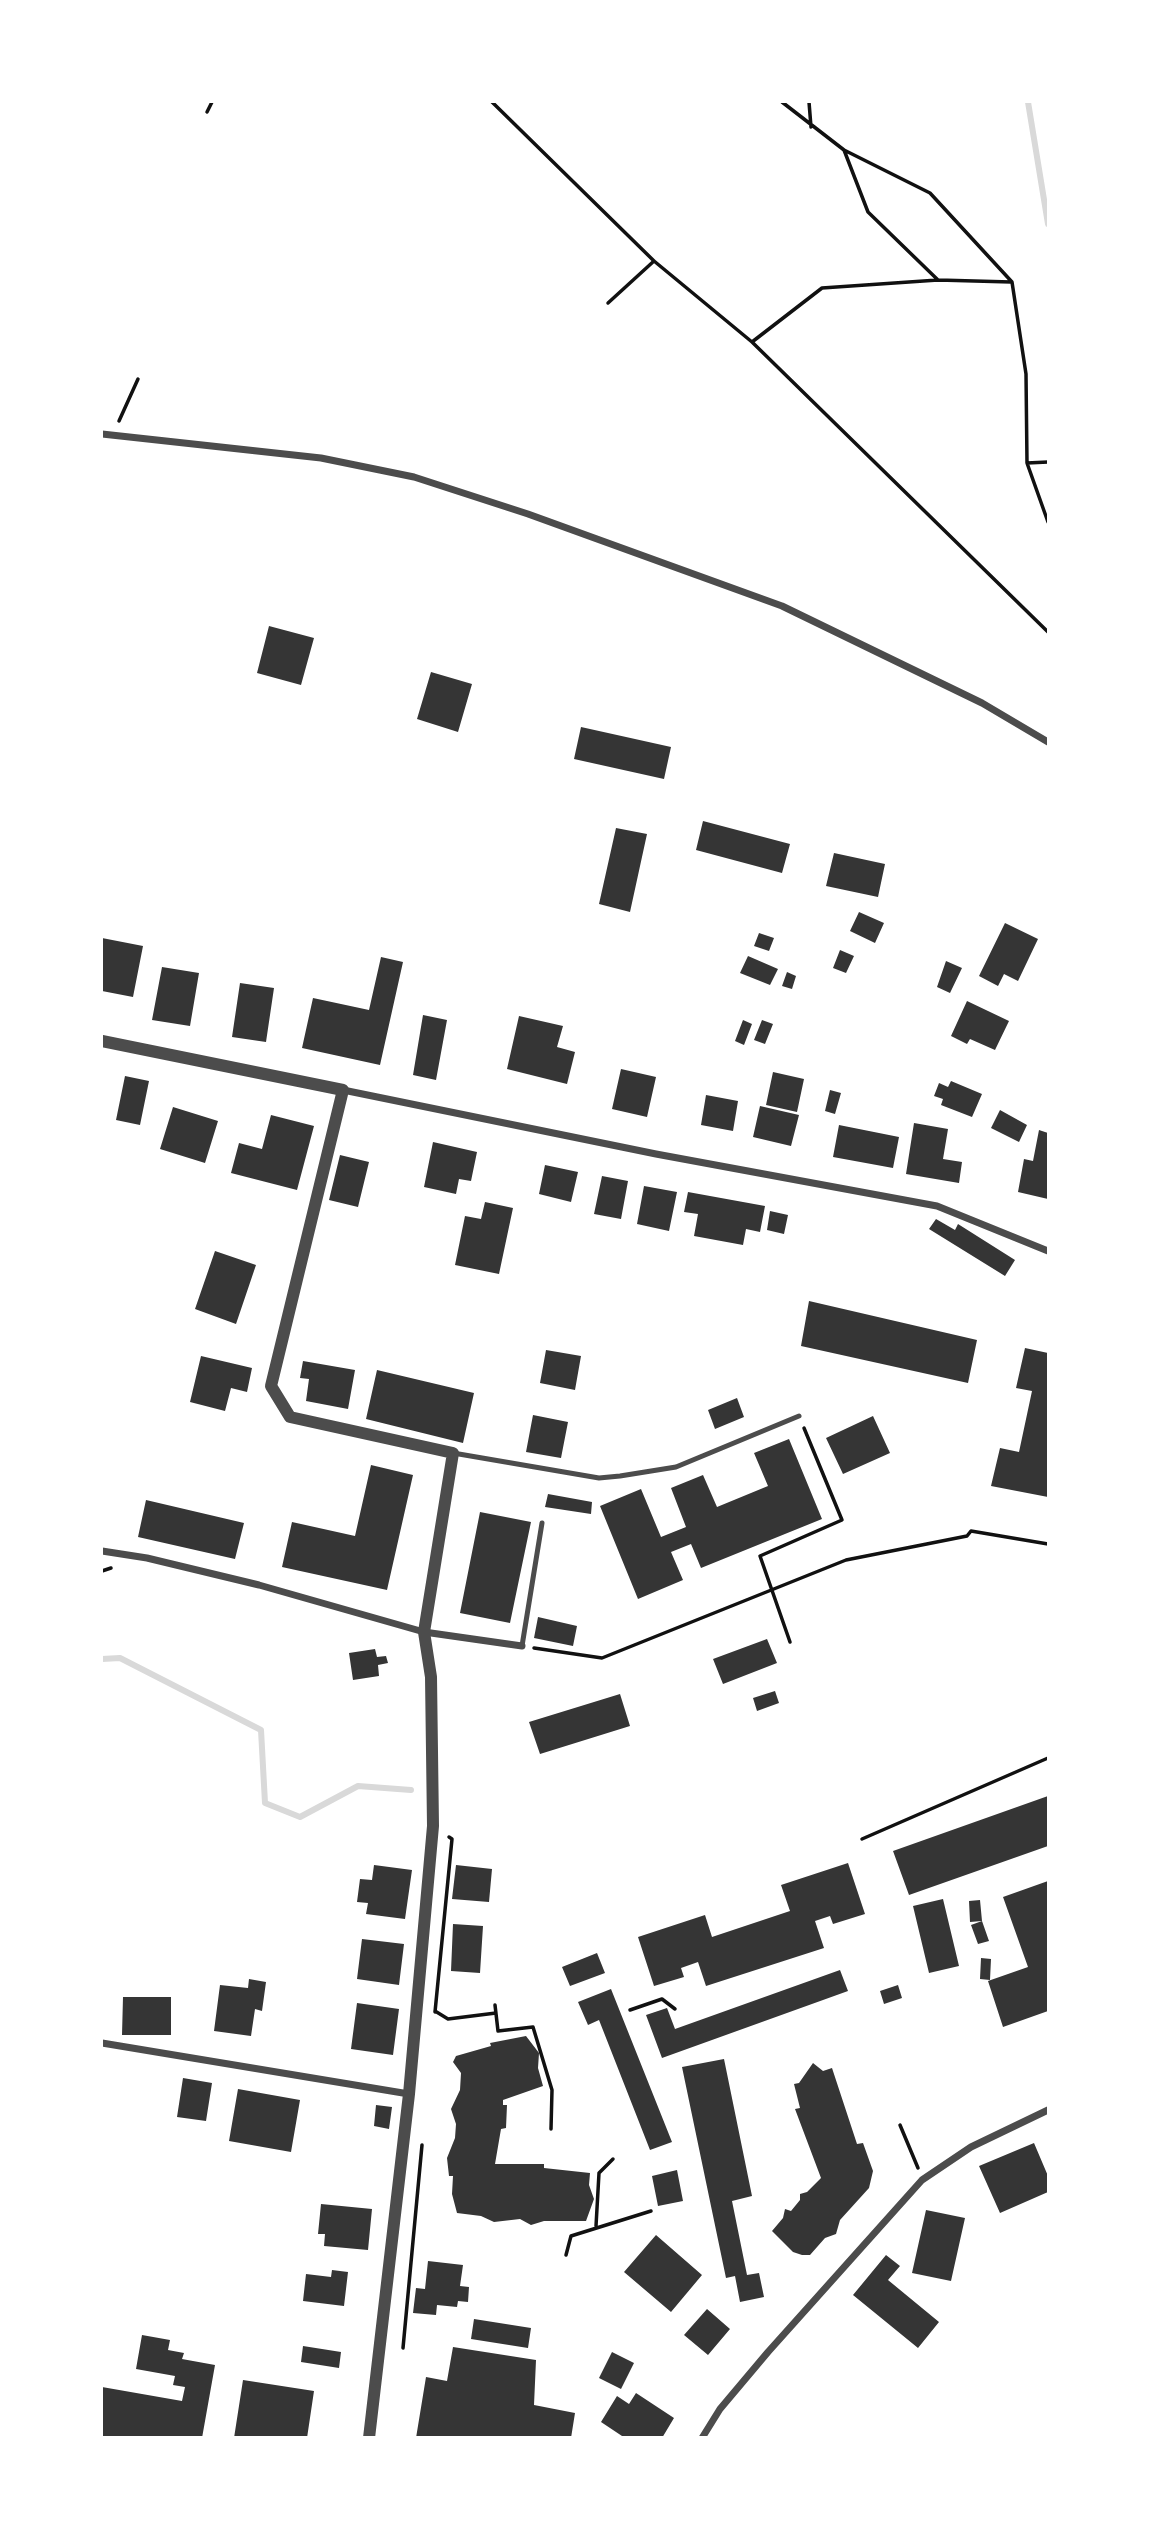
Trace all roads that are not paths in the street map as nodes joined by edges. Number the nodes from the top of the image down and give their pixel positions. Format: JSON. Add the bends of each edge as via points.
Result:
{"nodes":[{"id":1,"x":102,"y":434,"type":"edge"},
{"id":2,"x":1048,"y":742,"type":"edge"},
{"id":3,"x":102,"y":1041,"type":"edge"},
{"id":4,"x":343,"y":1090,"type":"junction"},
{"id":5,"x":1048,"y":1251,"type":"edge"},
{"id":6,"x":799,"y":1416,"type":"road end"},
{"id":7,"x":453,"y":1454,"type":"junction"},
{"id":8,"x":541,"y":1523,"type":"dead end"},
{"id":9,"x":102,"y":1551,"type":"edge"},
{"id":10,"x":424,"y":1632,"type":"junction"},
{"id":11,"x":522,"y":1646,"type":"joint"},
{"id":12,"x":102,"y":2043,"type":"edge"},
{"id":13,"x":409,"y":2094,"type":"junction"},
{"id":14,"x":1047,"y":2113,"type":"edge"},
{"id":15,"x":369,"y":2438,"type":"edge"},
{"id":16,"x":702,"y":2438,"type":"edge"}],
"edges":[{"from":1,"to":2,"type":"street","via":[[321,458],[414,477],[782,606],[982,704]]},
{"from":3,"to":4,"type":"street"},
{"from":4,"to":5,"type":"street","via":[[937,1206]]},
{"from":4,"to":7,"type":"street","via":[[271,1386],[290,1417]]},
{"from":6,"to":7,"type":"lane","via":[[676,1467],[620,1476],[571,1474]]},
{"from":7,"to":10,"type":"street"},
{"from":8,"to":11,"type":"lane"},
{"from":9,"to":10,"type":"street","via":[[246,1582]]},
{"from":10,"to":11,"type":"street"},
{"from":10,"to":13,"type":"street","via":[[431,1677],[433,1826]]},
{"from":12,"to":13,"type":"street"},
{"from":13,"to":15,"type":"street"},
{"from":14,"to":16,"type":"street","via":[[971,2147],[922,2180],[768,2352]]}]}
